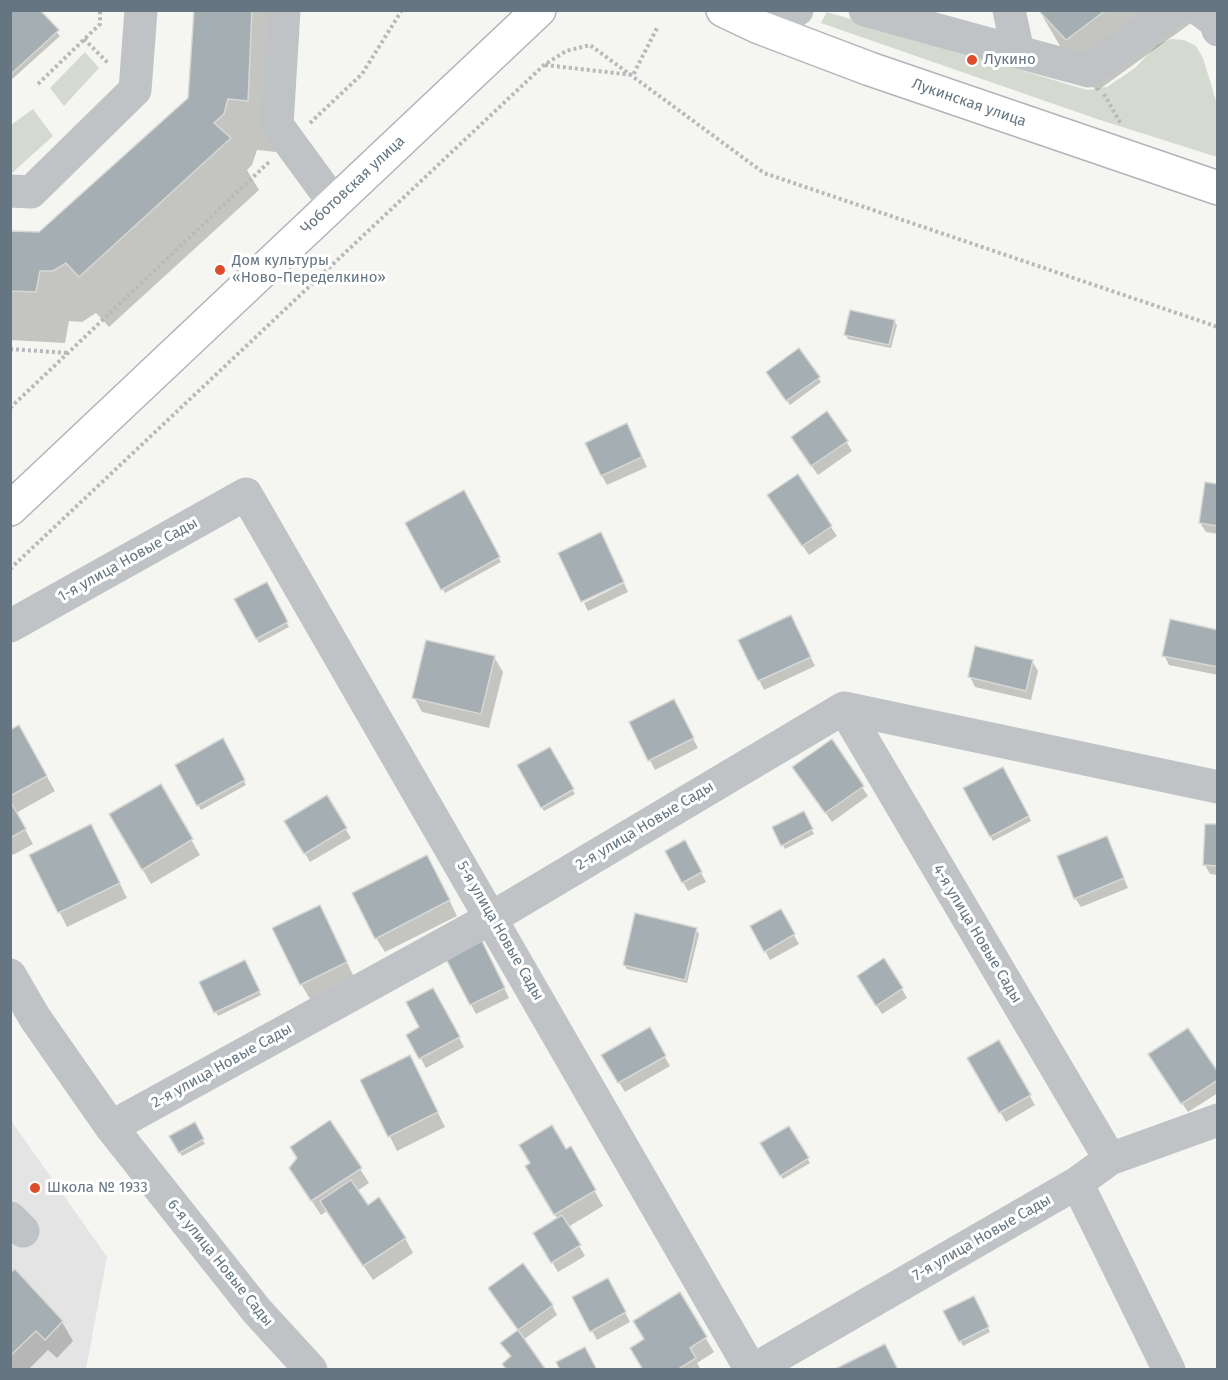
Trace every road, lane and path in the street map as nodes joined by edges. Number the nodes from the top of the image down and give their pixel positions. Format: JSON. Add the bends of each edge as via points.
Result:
{"nodes":[{"id":1,"x":100,"y":10,"type":"edge"},
{"id":2,"x":141,"y":10,"type":"edge"},
{"id":3,"x":284,"y":10,"type":"edge"},
{"id":4,"x":402,"y":10,"type":"edge"},
{"id":5,"x":539,"y":10,"type":"edge"},
{"id":6,"x":723,"y":10,"type":"edge"},
{"id":7,"x":797,"y":10,"type":"edge"},
{"id":8,"x":865,"y":10,"type":"edge"},
{"id":9,"x":1009,"y":10,"type":"edge"},
{"id":10,"x":1172,"y":10,"type":"edge"},
{"id":11,"x":1200,"y":10,"type":"edge"},
{"id":12,"x":759,"y":27,"type":"junction"},
{"id":13,"x":657,"y":28,"type":"dead end"},
{"id":14,"x":1218,"y":30,"type":"edge"},
{"id":15,"x":1018,"y":52,"type":"junction"},
{"id":16,"x":544,"y":65,"type":"junction"},
{"id":17,"x":1089,"y":71,"type":"junction"},
{"id":18,"x":633,"y":75,"type":"junction"},
{"id":19,"x":38,"y":84,"type":"dead end"},
{"id":20,"x":1123,"y":127,"type":"dead end"},
{"id":21,"x":290,"y":142,"type":"junction"},
{"id":22,"x":1218,"y":188,"type":"edge"},
{"id":23,"x":10,"y":191,"type":"edge"},
{"id":24,"x":334,"y":203,"type":"junction"},
{"id":25,"x":1218,"y":327,"type":"edge"},
{"id":26,"x":10,"y":349,"type":"edge"},
{"id":27,"x":69,"y":352,"type":"junction"},
{"id":28,"x":10,"y":408,"type":"edge"},
{"id":29,"x":246,"y":494,"type":"joint"},
{"id":30,"x":10,"y":509,"type":"edge"},
{"id":31,"x":10,"y":569,"type":"edge"},
{"id":32,"x":10,"y":626,"type":"edge"},
{"id":33,"x":844,"y":708,"type":"junction"},
{"id":34,"x":1217,"y":786,"type":"edge"},
{"id":35,"x":493,"y":917,"type":"junction"},
{"id":36,"x":10,"y":975,"type":"edge"},
{"id":37,"x":1218,"y":1120,"type":"edge"},
{"id":38,"x":111,"y":1127,"type":"junction"},
{"id":39,"x":1110,"y":1160,"type":"junction"},
{"id":40,"x":1077,"y":1183,"type":"junction"},
{"id":41,"x":311,"y":1370,"type":"edge"},
{"id":42,"x":752,"y":1370,"type":"edge"},
{"id":43,"x":1169,"y":1370,"type":"edge"}],
"edges":[{"from":1,"to":19,"type":"path","via":[[100,24]]},
{"from":2,"to":23,"type":"street","via":[[135,90],[31,192]]},
{"from":3,"to":21,"type":"street","via":[[277,125]]},
{"from":4,"to":21,"type":"path","via":[[362,74]]},
{"from":5,"to":24,"type":"main road","name":"Чоботовская улица"},
{"from":6,"to":12,"type":"main road","name":"Лукинская улица"},
{"from":7,"to":12,"type":"street"},
{"from":8,"to":15,"type":"street"},
{"from":9,"to":15,"type":"street"},
{"from":10,"to":17,"type":"street"},
{"from":11,"to":14,"type":"street","via":[[1216,22]]},
{"from":12,"to":22,"type":"main road","name":"Лукинская улица"},
{"from":13,"to":18,"type":"path"},
{"from":15,"to":17,"type":"street"},
{"from":16,"to":18,"type":"path"},
{"from":16,"to":18,"type":"path","via":[[566,51],[590,45]]},
{"from":16,"to":31,"type":"path"},
{"from":17,"to":20,"type":"path"},
{"from":18,"to":25,"type":"path","via":[[765,173]]},
{"from":21,"to":24,"type":"street"},
{"from":21,"to":27,"type":"path"},
{"from":24,"to":30,"type":"main road","name":"Чоботовская улица"},
{"from":26,"to":27,"type":"path"},
{"from":27,"to":28,"type":"path"},
{"from":29,"to":32,"type":"street","name":"1-я улица Новые Сады"},
{"from":29,"to":35,"type":"street","name":"5-я улица Новые Сады"},
{"from":33,"to":34,"type":"street"},
{"from":33,"to":35,"type":"street","name":"2-я улица Новые Сады"},
{"from":33,"to":39,"type":"street","name":"4-я улица Новые Сады"},
{"from":35,"to":38,"type":"street","name":"2-я улица Новые Сады"},
{"from":35,"to":42,"type":"street","name":"5-я улица Новые Сады"},
{"from":36,"to":38,"type":"street","name":"6-я улица Новые Сады","via":[[34,1018]]},
{"from":37,"to":39,"type":"street","name":"7-я улица Новые Сады"},
{"from":38,"to":41,"type":"street","name":"6-я улица Новые Сады","via":[[257,1311]]},
{"from":39,"to":40,"type":"street","name":"7-я улица Новые Сады"},
{"from":40,"to":42,"type":"street","name":"7-я улица Новые Сады"},
{"from":40,"to":43,"type":"street"}]}
